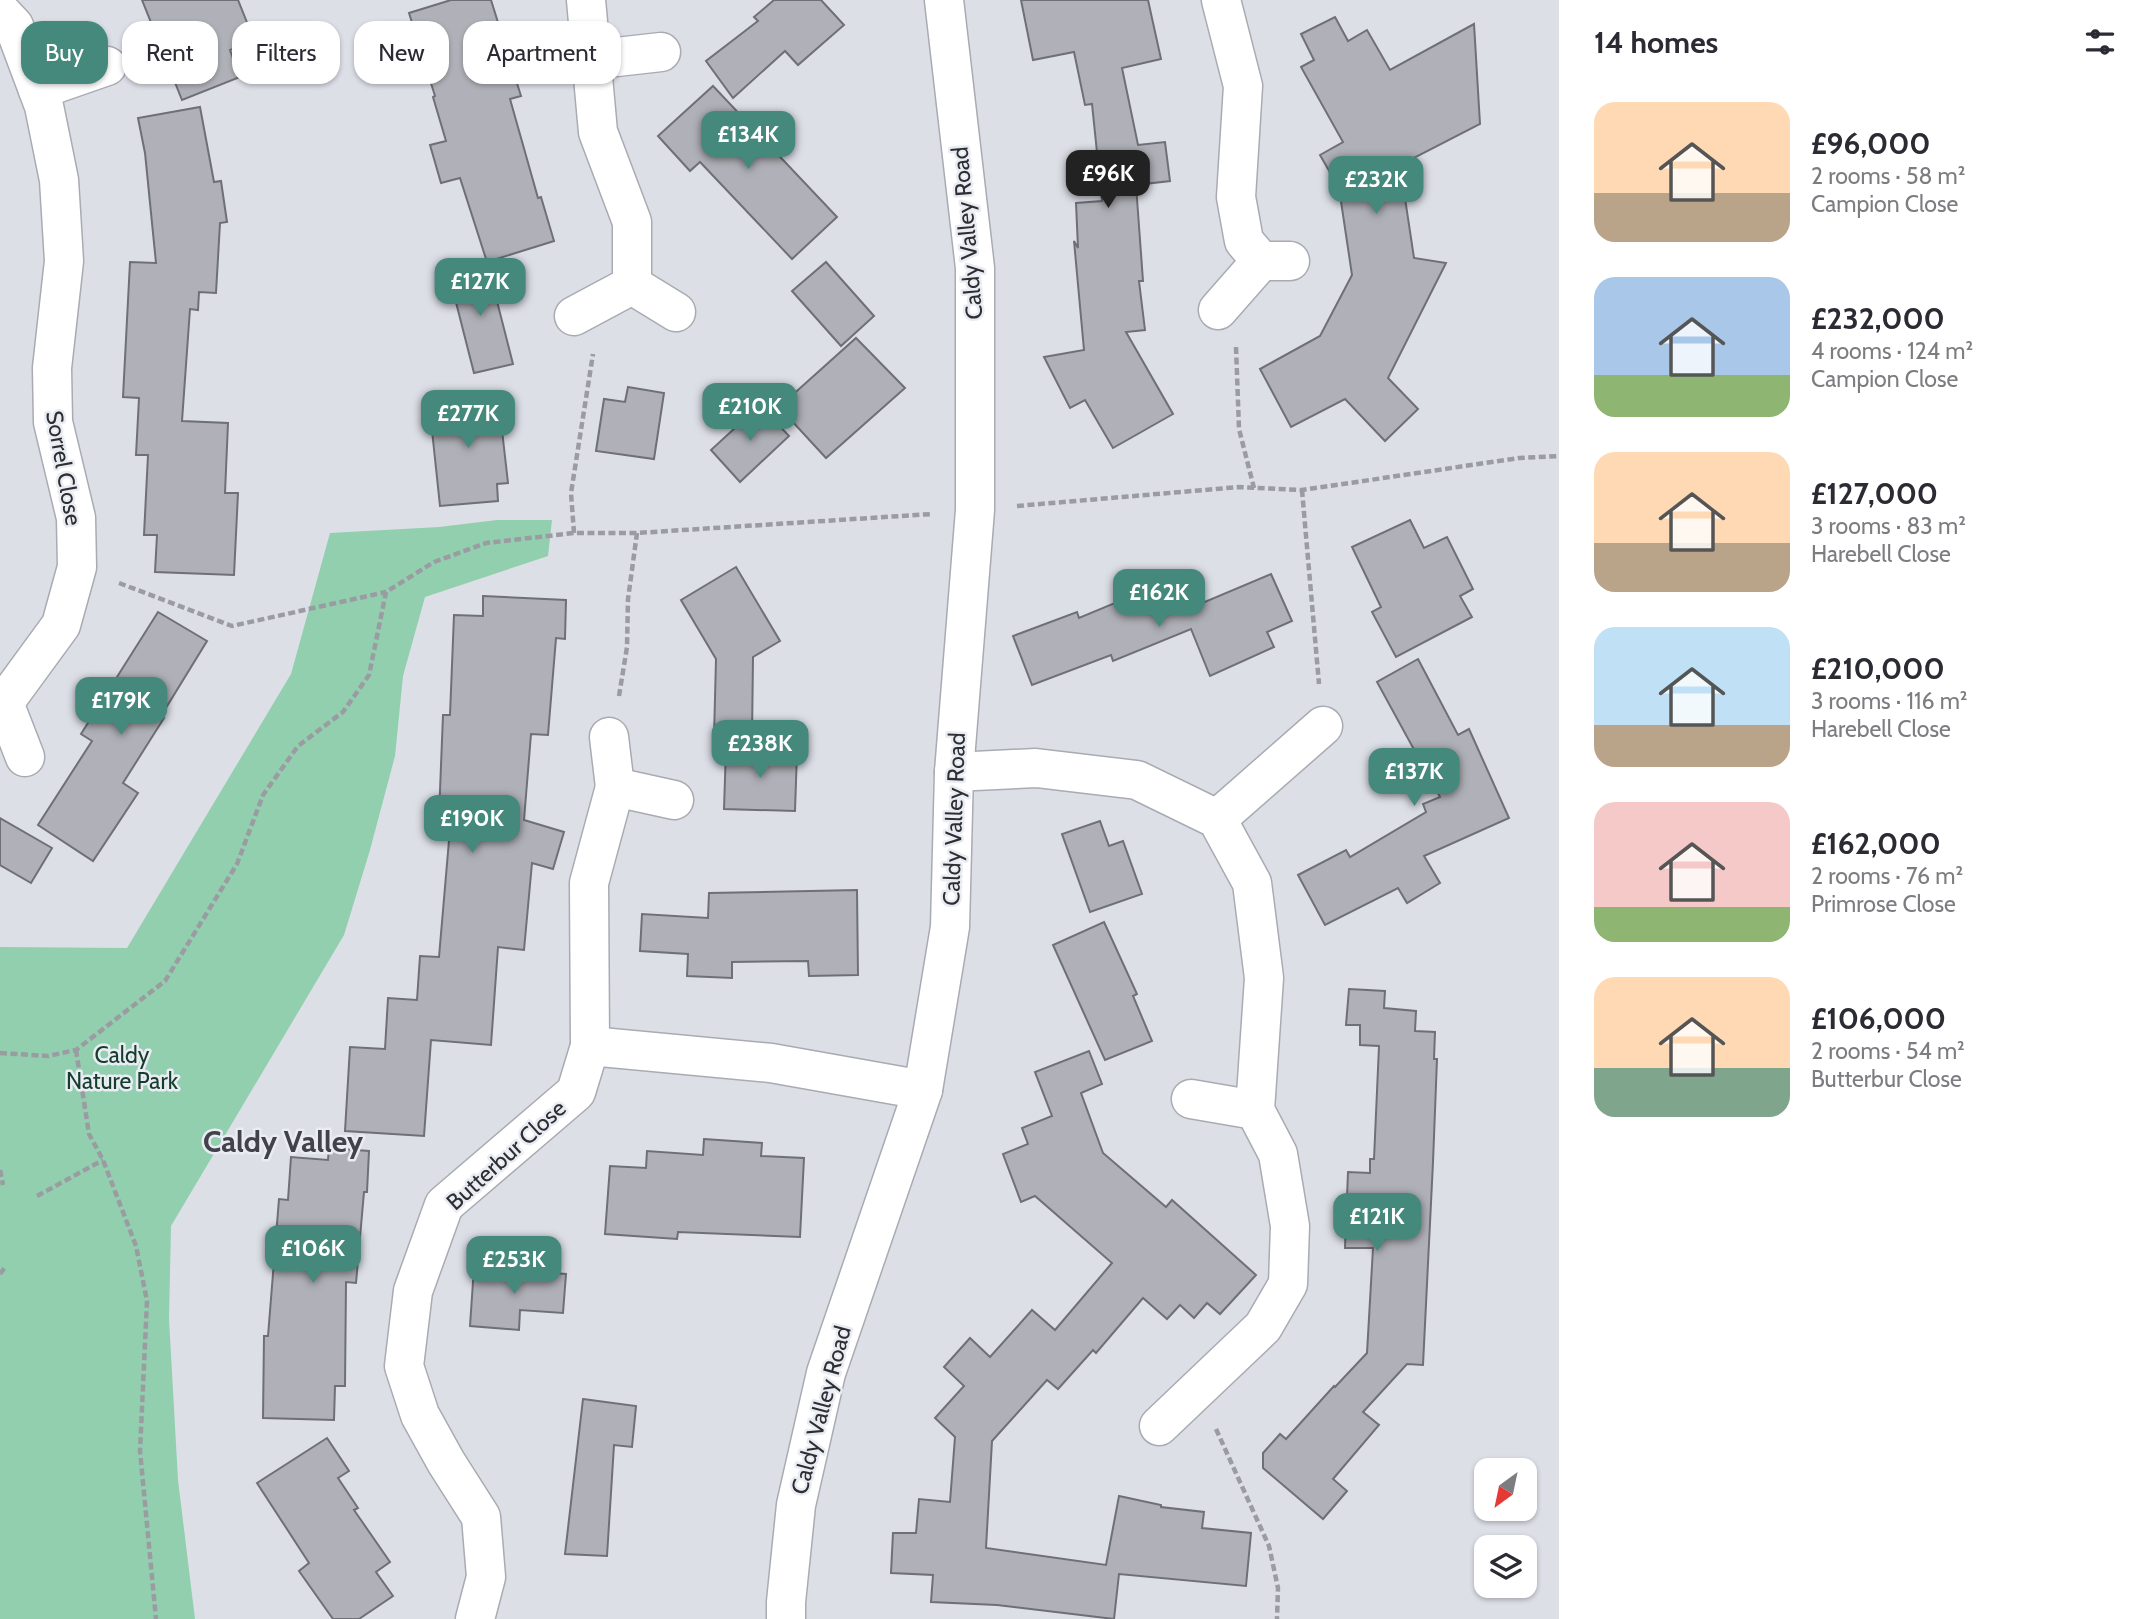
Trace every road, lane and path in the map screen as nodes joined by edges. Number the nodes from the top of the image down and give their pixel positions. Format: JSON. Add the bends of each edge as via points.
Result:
{"nodes":[{"id":1,"x":586,"y":0,"type":"edge"},
{"id":2,"x":944,"y":0,"type":"edge"},
{"id":3,"x":1221,"y":0,"type":"edge"},
{"id":4,"x":0,"y":11,"type":"edge"},
{"id":5,"x":587,"y":21,"type":"edge"},
{"id":6,"x":661,"y":52,"type":"dead end"},
{"id":7,"x":621,"y":57,"type":"edge"},
{"id":8,"x":55,"y":84,"type":"edge"},
{"id":9,"x":593,"y":84,"type":"edge"},
{"id":10,"x":38,"y":90,"type":"junction"},
{"id":11,"x":1252,"y":279,"type":"joint"},
{"id":12,"x":602,"y":301,"type":"junction"},
{"id":13,"x":676,"y":312,"type":"dead end"},
{"id":14,"x":1559,"y":456,"type":"edge"},
{"id":15,"x":1254,"y":488,"type":"junction"},
{"id":16,"x":1302,"y":490,"type":"junction"},
{"id":17,"x":975,"y":510,"type":"junction"},
{"id":18,"x":573,"y":533,"type":"junction"},
{"id":19,"x":637,"y":533,"type":"junction"},
{"id":20,"x":77,"y":567,"type":"junction"},
{"id":21,"x":386,"y":592,"type":"junction"},
{"id":22,"x":2,"y":703,"type":"edge"},
{"id":23,"x":1323,"y":726,"type":"joint"},
{"id":24,"x":609,"y":737,"type":"joint"},
{"id":25,"x":25,"y":757,"type":"dead end"},
{"id":26,"x":954,"y":772,"type":"junction"},
{"id":27,"x":615,"y":787,"type":"junction"},
{"id":28,"x":674,"y":800,"type":"dead end"},
{"id":29,"x":1217,"y":818,"type":"junction"},
{"id":30,"x":590,"y":1046,"type":"junction"},
{"id":31,"x":76,"y":1050,"type":"junction"},
{"id":32,"x":0,"y":1053,"type":"edge"},
{"id":33,"x":923,"y":1090,"type":"junction"},
{"id":34,"x":1191,"y":1099,"type":"dead end"},
{"id":35,"x":1255,"y":1111,"type":"junction"},
{"id":36,"x":103,"y":1160,"type":"junction"},
{"id":37,"x":0,"y":1170,"type":"edge"},
{"id":38,"x":4,"y":1185,"type":"dead end"},
{"id":39,"x":37,"y":1196,"type":"dead end"},
{"id":40,"x":6,"y":1266,"type":"dead end"},
{"id":41,"x":0,"y":1274,"type":"edge"},
{"id":42,"x":1198,"y":1389,"type":"junction"},
{"id":43,"x":1159,"y":1426,"type":"dead end"},
{"id":44,"x":156,"y":1619,"type":"edge"},
{"id":45,"x":475,"y":1619,"type":"edge"},
{"id":46,"x":786,"y":1619,"type":"edge"},
{"id":47,"x":1277,"y":1619,"type":"edge"}],
"edges":[{"from":1,"to":5,"type":"street"},
{"from":2,"to":17,"type":"street","name":"Caldy Valley Road","via":[[975,268]]},
{"from":3,"to":11,"type":"street","via":[[1243,86],[1236,197]]},
{"from":4,"to":10,"type":"street","name":"Sorrel Close","via":[[13,26]]},
{"from":6,"to":7,"type":"street"},
{"from":8,"to":10,"type":"street"},
{"from":9,"to":12,"type":"street","via":[[598,132],[632,222]]},
{"from":10,"to":20,"type":"street","name":"Sorrel Close","via":[[60,180],[64,261],[52,368],[53,422],[76,518]]},
{"from":11,"to":15,"type":"path","via":[[1236,322],[1239,429]]},
{"from":12,"to":13,"type":"street"},
{"from":12,"to":18,"type":"path","via":[[571,493]]},
{"from":14,"to":16,"type":"path"},
{"from":15,"to":16,"type":"path"},
{"from":15,"to":17,"type":"path"},
{"from":16,"to":23,"type":"path"},
{"from":17,"to":19,"type":"path"},
{"from":17,"to":26,"type":"street","name":"Caldy Valley Road"},
{"from":18,"to":19,"type":"path"},
{"from":18,"to":21,"type":"path","via":[[486,543],[434,562]]},
{"from":19,"to":24,"type":"path","via":[[627,647],[619,698],[608,724]]},
{"from":20,"to":21,"type":"path","via":[[232,626]]},
{"from":20,"to":22,"type":"street","name":"Sorrel Close","via":[[61,625]]},
{"from":21,"to":31,"type":"path","via":[[369,675],[343,712],[298,746],[263,795],[237,864],[165,981]]},
{"from":22,"to":25,"type":"street","name":"Sorrel Close"},
{"from":23,"to":29,"type":"street"},
{"from":24,"to":27,"type":"street","name":"Butterbur Close"},
{"from":26,"to":29,"type":"street","via":[[1036,768],[1137,780]]},
{"from":26,"to":33,"type":"street","name":"Caldy Valley Road","via":[[950,927]]},
{"from":27,"to":28,"type":"street"},
{"from":27,"to":30,"type":"street","name":"Butterbur Close","via":[[589,883]]},
{"from":29,"to":35,"type":"street","via":[[1252,883],[1264,978]]},
{"from":30,"to":33,"type":"street","via":[[771,1063]]},
{"from":30,"to":45,"type":"street","name":"Butterbur Close","via":[[576,1092],[444,1205],[413,1291],[404,1366],[420,1415],[481,1517],[486,1577]]},
{"from":31,"to":32,"type":"path","via":[[48,1056]]},
{"from":31,"to":36,"type":"path","via":[[89,1133]]},
{"from":33,"to":46,"type":"street","name":"Caldy Valley Road","via":[[826,1373],[796,1505]]},
{"from":34,"to":35,"type":"street"},
{"from":35,"to":42,"type":"street","via":[[1278,1154],[1290,1226],[1288,1284],[1263,1327]]},
{"from":36,"to":39,"type":"path"},
{"from":36,"to":44,"type":"path","via":[[136,1246],[147,1301],[140,1451]]},
{"from":37,"to":38,"type":"path"},
{"from":40,"to":41,"type":"path"},
{"from":42,"to":43,"type":"street"},
{"from":42,"to":47,"type":"path","via":[[1269,1546],[1278,1588]]}]}
